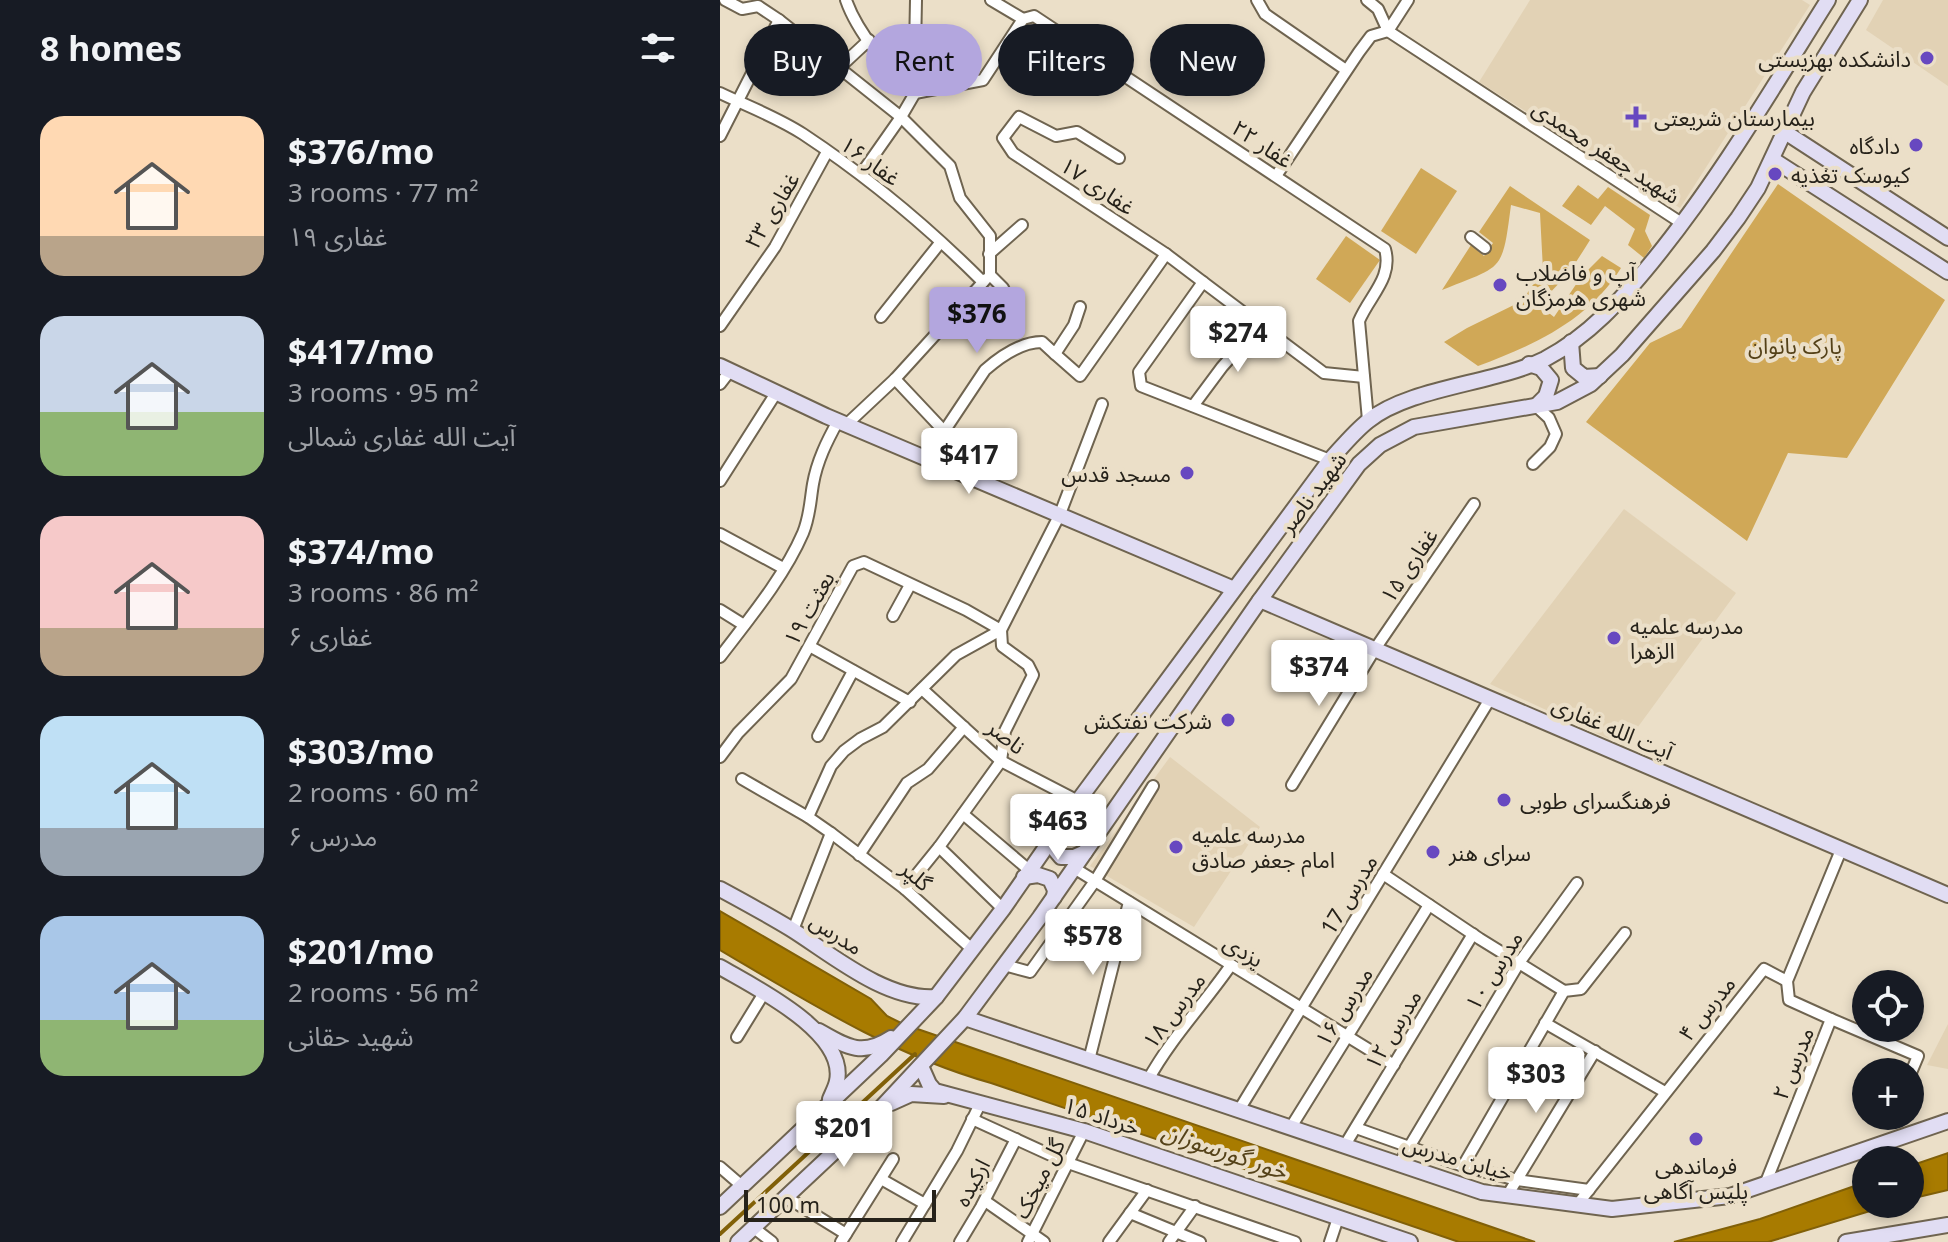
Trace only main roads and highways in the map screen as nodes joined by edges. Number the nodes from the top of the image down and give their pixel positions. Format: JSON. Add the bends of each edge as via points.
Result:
{"nodes":[{"id":1,"x":1828,"y":0,"type":"edge"},
{"id":2,"x":1860,"y":0,"type":"edge"},
{"id":3,"x":1785,"y":132,"type":"junction"},
{"id":4,"x":1772,"y":159,"type":"junction"},
{"id":5,"x":1948,"y":238,"type":"edge"},
{"id":6,"x":1948,"y":272,"type":"edge"},
{"id":7,"x":1571,"y":342,"type":"junction"},
{"id":8,"x":1529,"y":364,"type":"junction"},
{"id":9,"x":725,"y":368,"type":"edge"},
{"id":10,"x":1600,"y":376,"type":"junction"},
{"id":11,"x":1536,"y":406,"type":"junction"},
{"id":12,"x":1234,"y":589,"type":"junction"},
{"id":13,"x":1260,"y":600,"type":"junction"},
{"id":14,"x":1052,"y":838,"type":"junction"},
{"id":15,"x":1085,"y":852,"type":"junction"},
{"id":16,"x":1027,"y":874,"type":"junction"},
{"id":17,"x":720,"y":889,"type":"edge"},
{"id":18,"x":1948,"y":895,"type":"edge"},
{"id":19,"x":1054,"y":897,"type":"junction"},
{"id":20,"x":722,"y":972,"type":"edge"},
{"id":21,"x":936,"y":997,"type":"junction"},
{"id":22,"x":965,"y":1018,"type":"junction"},
{"id":23,"x":815,"y":1029,"type":"junction"},
{"id":24,"x":877,"y":1052,"type":"junction"},
{"id":25,"x":921,"y":1066,"type":"junction"},
{"id":26,"x":960,"y":1098,"type":"junction"},
{"id":27,"x":825,"y":1108,"type":"junction"},
{"id":28,"x":881,"y":1108,"type":"junction"},
{"id":29,"x":1948,"y":1121,"type":"edge"},
{"id":30,"x":720,"y":1207,"type":"edge"},
{"id":31,"x":1948,"y":1225,"type":"edge"},
{"id":32,"x":738,"y":1242,"type":"edge"},
{"id":33,"x":1410,"y":1242,"type":"edge"},
{"id":34,"x":1846,"y":1242,"type":"edge"}],
"edges":[{"from":1,"to":7,"type":"main road","name":"شهید ناصر","via":[[1683,224],[1621,300]]},
{"from":2,"to":3,"type":"main road","name":"شهید ناصر","via":[[1817,67]]},
{"from":3,"to":4,"type":"main road","name":"شهید ناصر"},
{"from":3,"to":5,"type":"main road"},
{"from":4,"to":6,"type":"main road"},
{"from":4,"to":10,"type":"main road","name":"شهید ناصر","via":[[1713,251]]},
{"from":7,"to":8,"type":"main road","name":"شهید ناصر"},
{"from":7,"to":10,"type":"main road","via":[[1573,368],[1584,377]]},
{"from":8,"to":11,"type":"main road","via":[[1551,380]]},
{"from":8,"to":12,"type":"main road","name":"شهید ناصر","via":[[1392,406],[1368,420],[1330,460]]},
{"from":9,"to":12,"type":"main road"},
{"from":10,"to":11,"type":"main road","name":"شهید ناصر","via":[[1573,395]]},
{"from":11,"to":13,"type":"main road","name":"شهید ناصر","via":[[1414,427],[1380,445],[1359,464]]},
{"from":12,"to":14,"type":"main road","name":"شهید ناصر"},
{"from":13,"to":15,"type":"main road","name":"شهید ناصر"},
{"from":13,"to":18,"type":"main road","name":"آیت الله غفاری"},
{"from":14,"to":15,"type":"main road","via":[[1061,857]]},
{"from":14,"to":16,"type":"main road","name":"شهید ناصر"},
{"from":15,"to":19,"type":"main road","name":"شهید ناصر"},
{"from":16,"to":19,"type":"main road","via":[[1050,879]]},
{"from":16,"to":21,"type":"main road","name":"شهید ناصر"},
{"from":17,"to":21,"type":"main road","name":"مدرس","via":[[870,979],[915,997]]},
{"from":19,"to":22,"type":"main road","name":"شهید ناصر"},
{"from":20,"to":23,"type":"main road","via":[[764,993]]},
{"from":21,"to":24,"type":"main road","name":"شهید ناصر"},
{"from":22,"to":25,"type":"main road","name":"شهید ناصر"},
{"from":22,"to":29,"type":"main road","name":"خیابن مدرس","via":[[1482,1192],[1612,1209],[1730,1196]]},
{"from":23,"to":24,"type":"main road","via":[[856,1049]]},
{"from":23,"to":27,"type":"main road","via":[[837,1071]]},
{"from":24,"to":27,"type":"main road","name":"شهید ناصر"},
{"from":25,"to":26,"type":"main road","via":[[935,1091]]},
{"from":25,"to":28,"type":"main road","name":"شهید ناصر"},
{"from":26,"to":28,"type":"main road","via":[[911,1094]]},
{"from":26,"to":33,"type":"main road","name":"۱۵ خرداد","via":[[1084,1131]]},
{"from":27,"to":30,"type":"main road","name":"شهید ناصر"},
{"from":28,"to":32,"type":"main road","name":"شهید ناصر"},
{"from":31,"to":34,"type":"main road"}]}
